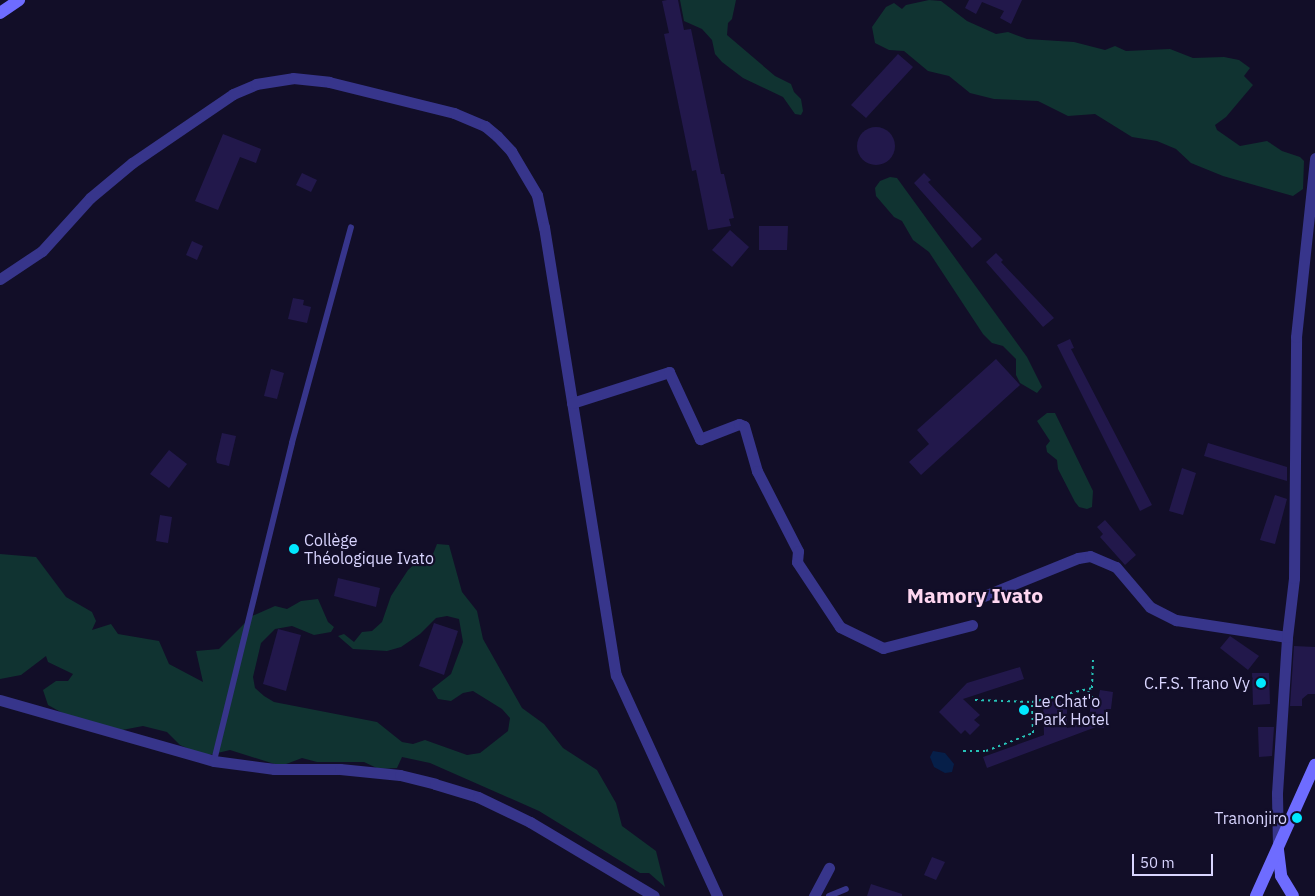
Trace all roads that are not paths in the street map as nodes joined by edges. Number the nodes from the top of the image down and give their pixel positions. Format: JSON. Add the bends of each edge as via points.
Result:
{"nodes":[{"id":1,"x":19,"y":0,"type":"edge"},
{"id":2,"x":0,"y":13,"type":"edge"},
{"id":3,"x":1315,"y":158,"type":"edge"},
{"id":4,"x":351,"y":228,"type":"dead end"},
{"id":5,"x":0,"y":279,"type":"edge"},
{"id":6,"x":572,"y":403,"type":"junction"},
{"id":7,"x":979,"y":598,"type":"dead end"},
{"id":8,"x":972,"y":625,"type":"dead end"},
{"id":9,"x":1284,"y":632,"type":"junction"},
{"id":10,"x":0,"y":700,"type":"edge"},
{"id":11,"x":214,"y":761,"type":"junction"},
{"id":12,"x":1315,"y":765,"type":"edge"},
{"id":13,"x":1278,"y":848,"type":"junction"},
{"id":14,"x":829,"y":868,"type":"dead end"},
{"id":15,"x":846,"y":889,"type":"dead end"},
{"id":16,"x":654,"y":896,"type":"edge"},
{"id":17,"x":717,"y":896,"type":"edge"},
{"id":18,"x":814,"y":896,"type":"edge"},
{"id":19,"x":829,"y":896,"type":"edge"},
{"id":20,"x":1256,"y":896,"type":"edge"},
{"id":21,"x":1293,"y":896,"type":"edge"}],
"edges":[{"from":1,"to":2,"type":"main road"},
{"from":3,"to":9,"type":"street","via":[[1296,337],[1294,578]]},
{"from":4,"to":11,"type":"lane","via":[[292,443]]},
{"from":5,"to":6,"type":"street","via":[[42,251],[90,198],[132,163],[233,94],[256,84],[293,78],[329,82],[454,113],[485,126],[511,150],[537,195]]},
{"from":6,"to":8,"type":"street","via":[[669,372],[700,439],[739,424],[744,426],[756,471],[798,551],[797,562],[840,627],[883,648]]},
{"from":6,"to":17,"type":"street","via":[[616,675]]},
{"from":7,"to":9,"type":"street","via":[[1090,556],[1116,567],[1150,606],[1176,620]]},
{"from":9,"to":13,"type":"street","via":[[1277,793]]},
{"from":10,"to":11,"type":"street"},
{"from":11,"to":16,"type":"street","via":[[274,769],[382,773],[478,797],[530,822]]},
{"from":12,"to":13,"type":"main road"},
{"from":13,"to":20,"type":"main road"},
{"from":13,"to":21,"type":"main road","via":[[1281,876]]},
{"from":14,"to":18,"type":"street"},
{"from":15,"to":19,"type":"lane"}]}
